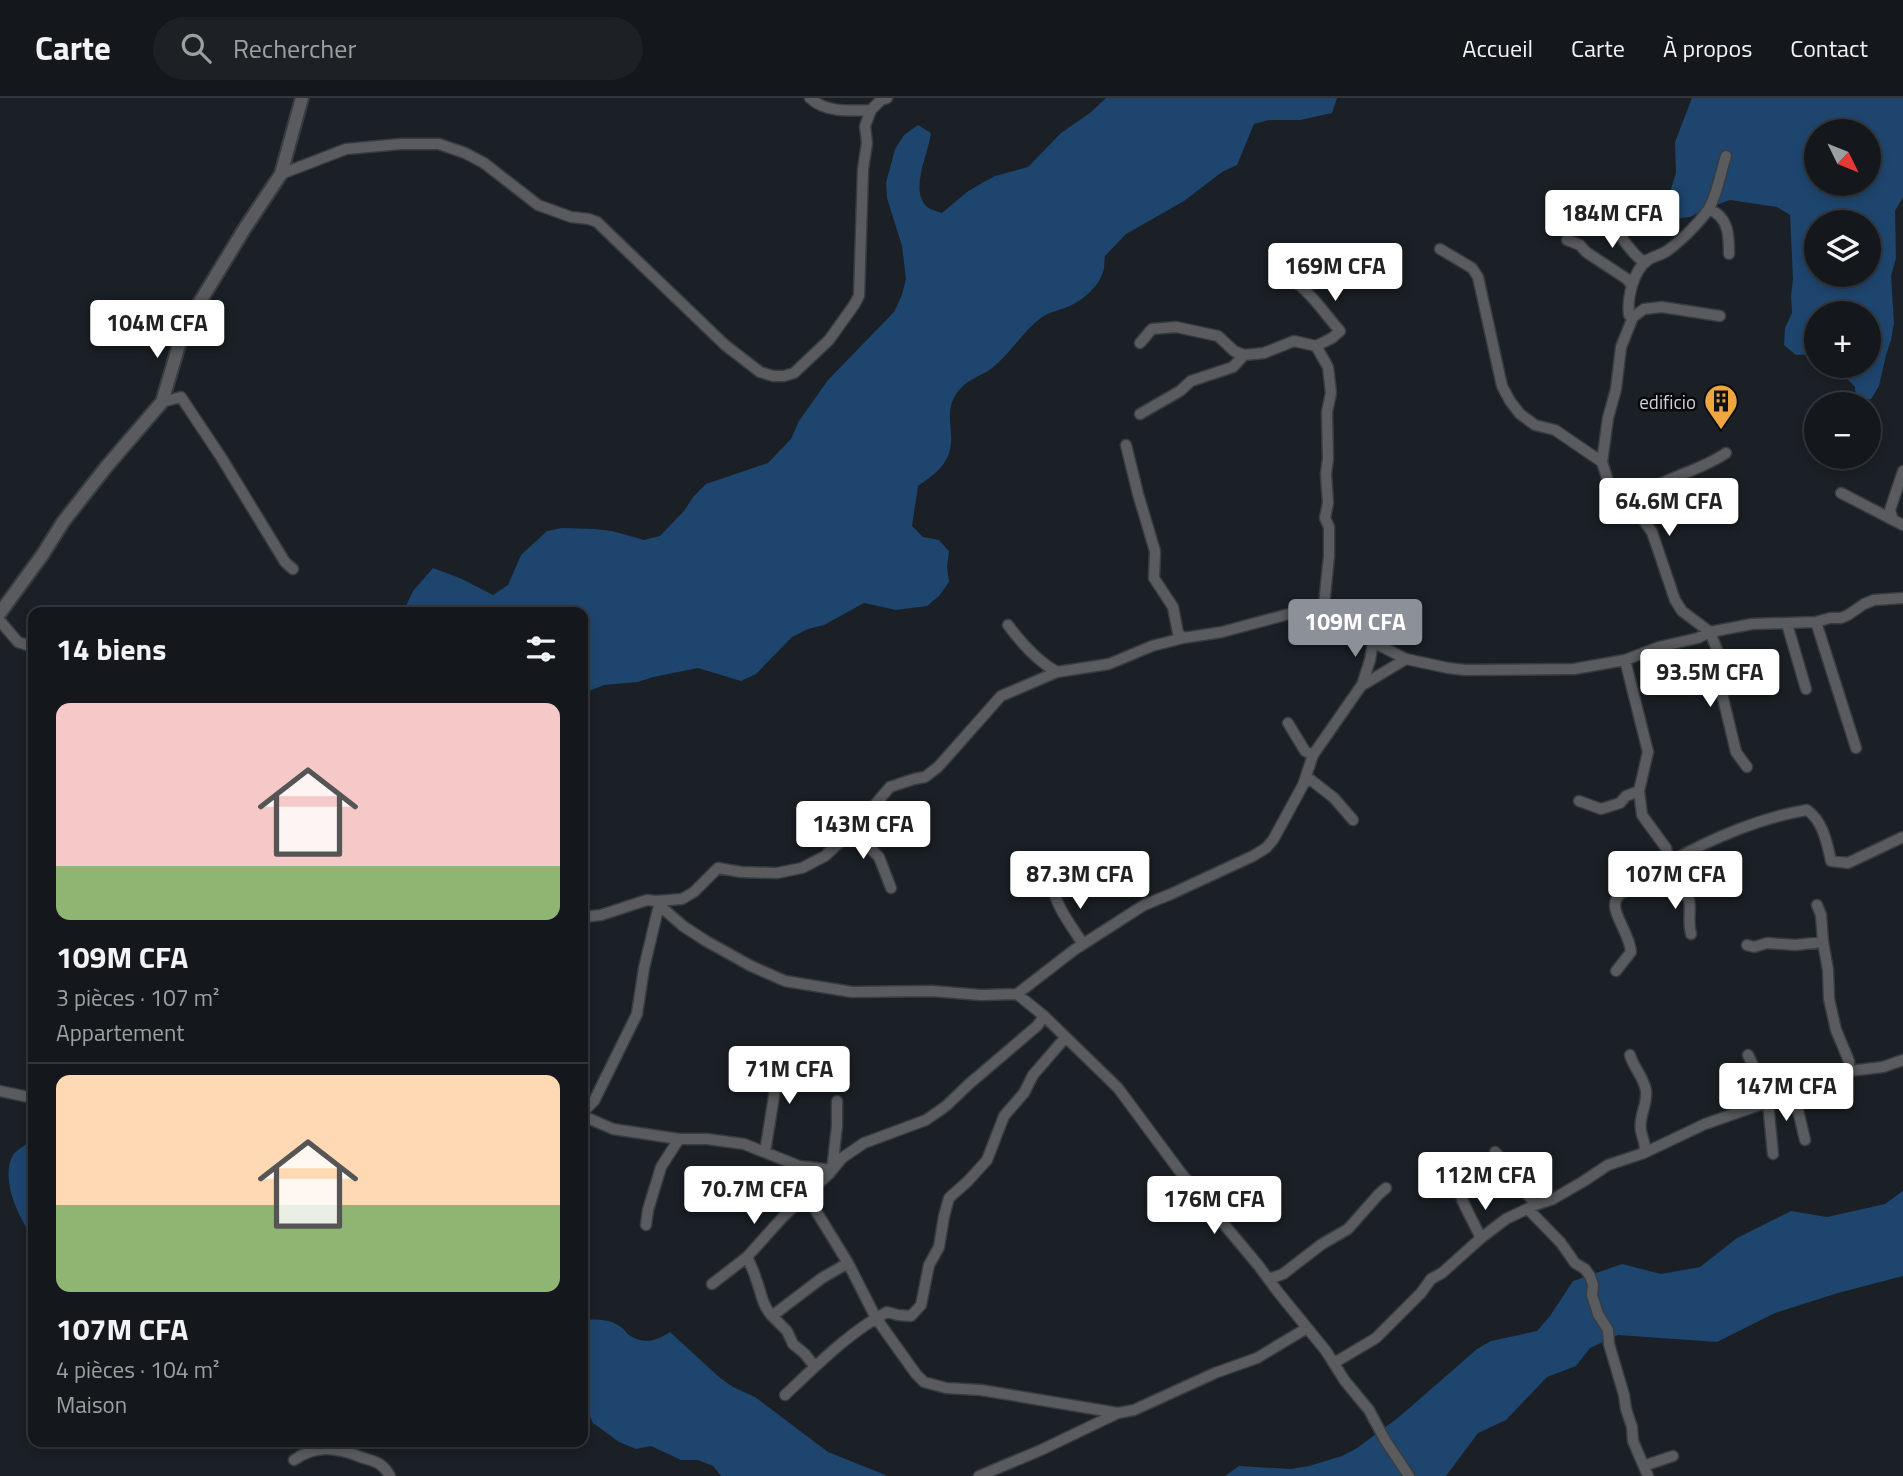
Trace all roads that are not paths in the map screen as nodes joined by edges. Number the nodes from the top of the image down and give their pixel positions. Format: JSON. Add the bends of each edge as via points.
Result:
{"nodes":[{"id":1,"x":302,"y":98,"type":"edge"},
{"id":2,"x":810,"y":98,"type":"edge"},
{"id":3,"x":887,"y":98,"type":"edge"},
{"id":4,"x":871,"y":110,"type":"junction"},
{"id":5,"x":1726,"y":156,"type":"dead end"},
{"id":6,"x":281,"y":174,"type":"junction"},
{"id":7,"x":1706,"y":212,"type":"junction"},
{"id":8,"x":1617,"y":216,"type":"dead end"},
{"id":9,"x":1567,"y":240,"type":"dead end"},
{"id":10,"x":1440,"y":249,"type":"dead end"},
{"id":11,"x":1729,"y":254,"type":"dead end"},
{"id":12,"x":1646,"y":260,"type":"junction"},
{"id":13,"x":1278,"y":282,"type":"dead end"},
{"id":14,"x":1632,"y":286,"type":"junction"},
{"id":15,"x":1720,"y":316,"type":"dead end"},
{"id":16,"x":1633,"y":317,"type":"junction"},
{"id":17,"x":1140,"y":343,"type":"dead end"},
{"id":18,"x":1316,"y":346,"type":"junction"},
{"id":19,"x":1244,"y":355,"type":"junction"},
{"id":20,"x":162,"y":402,"type":"junction"},
{"id":21,"x":1140,"y":414,"type":"dead end"},
{"id":22,"x":1126,"y":445,"type":"dead end"},
{"id":23,"x":1726,"y":453,"type":"dead end"},
{"id":24,"x":1602,"y":462,"type":"junction"},
{"id":25,"x":1903,"y":471,"type":"edge"},
{"id":26,"x":1841,"y":494,"type":"dead end"},
{"id":27,"x":1629,"y":506,"type":"junction"},
{"id":28,"x":1898,"y":523,"type":"edge"},
{"id":29,"x":293,"y":569,"type":"dead end"},
{"id":30,"x":1903,"y":598,"type":"edge"},
{"id":31,"x":0,"y":613,"type":"edge"},
{"id":32,"x":1327,"y":613,"type":"junction"},
{"id":33,"x":0,"y":621,"type":"edge"},
{"id":34,"x":1816,"y":622,"type":"junction"},
{"id":35,"x":1787,"y":624,"type":"junction"},
{"id":36,"x":1008,"y":625,"type":"dead end"},
{"id":37,"x":1710,"y":632,"type":"junction"},
{"id":38,"x":1183,"y":638,"type":"junction"},
{"id":39,"x":1373,"y":642,"type":"junction"},
{"id":40,"x":28,"y":645,"type":"edge"},
{"id":41,"x":1406,"y":659,"type":"junction"},
{"id":42,"x":1625,"y":660,"type":"junction"},
{"id":43,"x":1057,"y":673,"type":"junction"},
{"id":44,"x":1361,"y":687,"type":"junction"},
{"id":45,"x":1806,"y":689,"type":"dead end"},
{"id":46,"x":1287,"y":723,"type":"dead end"},
{"id":47,"x":1856,"y":748,"type":"dead end"},
{"id":48,"x":1312,"y":755,"type":"junction"},
{"id":49,"x":1747,"y":767,"type":"dead end"},
{"id":50,"x":1303,"y":785,"type":"junction"},
{"id":51,"x":1639,"y":791,"type":"junction"},
{"id":52,"x":1579,"y":801,"type":"dead end"},
{"id":53,"x":1353,"y":820,"type":"dead end"},
{"id":54,"x":855,"y":828,"type":"junction"},
{"id":55,"x":1903,"y":837,"type":"edge"},
{"id":56,"x":1671,"y":871,"type":"junction"},
{"id":57,"x":1053,"y":882,"type":"dead end"},
{"id":58,"x":891,"y":888,"type":"dead end"},
{"id":59,"x":657,"y":903,"type":"junction"},
{"id":60,"x":1817,"y":905,"type":"dead end"},
{"id":61,"x":588,"y":916,"type":"edge"},
{"id":62,"x":1690,"y":934,"type":"dead end"},
{"id":63,"x":1822,"y":942,"type":"junction"},
{"id":64,"x":1083,"y":944,"type":"junction"},
{"id":65,"x":1747,"y":945,"type":"dead end"},
{"id":66,"x":1616,"y":971,"type":"dead end"},
{"id":67,"x":1017,"y":994,"type":"junction"},
{"id":68,"x":1044,"y":1016,"type":"junction"},
{"id":69,"x":1065,"y":1038,"type":"junction"},
{"id":70,"x":1630,"y":1055,"type":"dead end"},
{"id":71,"x":1748,"y":1055,"type":"dead end"},
{"id":72,"x":780,"y":1057,"type":"dead end"},
{"id":73,"x":1903,"y":1060,"type":"edge"},
{"id":74,"x":1849,"y":1071,"type":"junction"},
{"id":75,"x":0,"y":1091,"type":"edge"},
{"id":76,"x":1793,"y":1094,"type":"junction"},
{"id":77,"x":28,"y":1097,"type":"edge"},
{"id":78,"x":837,"y":1101,"type":"dead end"},
{"id":79,"x":1769,"y":1102,"type":"junction"},
{"id":80,"x":588,"y":1108,"type":"edge"},
{"id":81,"x":588,"y":1116,"type":"edge"},
{"id":82,"x":679,"y":1139,"type":"junction"},
{"id":83,"x":1805,"y":1140,"type":"dead end"},
{"id":84,"x":765,"y":1152,"type":"junction"},
{"id":85,"x":1496,"y":1152,"type":"dead end"},
{"id":86,"x":1644,"y":1153,"type":"junction"},
{"id":87,"x":1773,"y":1154,"type":"dead end"},
{"id":88,"x":832,"y":1170,"type":"junction"},
{"id":89,"x":1386,"y":1188,"type":"dead end"},
{"id":90,"x":810,"y":1191,"type":"junction"},
{"id":91,"x":1462,"y":1200,"type":"dead end"},
{"id":92,"x":1532,"y":1207,"type":"junction"},
{"id":93,"x":646,"y":1225,"type":"dead end"},
{"id":94,"x":1481,"y":1238,"type":"junction"},
{"id":95,"x":747,"y":1257,"type":"junction"},
{"id":96,"x":848,"y":1263,"type":"junction"},
{"id":97,"x":1269,"y":1279,"type":"junction"},
{"id":98,"x":712,"y":1284,"type":"dead end"},
{"id":99,"x":772,"y":1316,"type":"junction"},
{"id":100,"x":876,"y":1318,"type":"junction"},
{"id":101,"x":1307,"y":1328,"type":"junction"},
{"id":102,"x":1334,"y":1363,"type":"junction"},
{"id":103,"x":815,"y":1367,"type":"junction"},
{"id":104,"x":785,"y":1395,"type":"dead end"},
{"id":105,"x":1118,"y":1413,"type":"junction"},
{"id":106,"x":339,"y":1447,"type":"edge"},
{"id":107,"x":347,"y":1447,"type":"edge"},
{"id":108,"x":1673,"y":1456,"type":"dead end"},
{"id":109,"x":294,"y":1460,"type":"dead end"},
{"id":110,"x":1647,"y":1471,"type":"edge"},
{"id":111,"x":390,"y":1476,"type":"edge"},
{"id":112,"x":979,"y":1476,"type":"edge"},
{"id":113,"x":1409,"y":1476,"type":"edge"}],
"edges":[{"from":1,"to":6,"type":"street"},
{"from":2,"to":4,"type":"street","via":[[835,110]]},
{"from":3,"to":4,"type":"street"},
{"from":4,"to":6,"type":"street","via":[[865,126],[859,296],[829,340],[794,373],[784,376],[760,372],[725,345],[597,222],[538,205],[465,153],[439,144],[346,149]]},
{"from":5,"to":7,"type":"street"},
{"from":6,"to":20,"type":"street","via":[[184,328]]},
{"from":7,"to":11,"type":"street","via":[[1715,211],[1727,226]]},
{"from":7,"to":12,"type":"street","via":[[1665,253]]},
{"from":8,"to":12,"type":"street","via":[[1616,226],[1624,239],[1638,258]]},
{"from":9,"to":14,"type":"street"},
{"from":10,"to":24,"type":"street","via":[[1472,268],[1478,277],[1502,386],[1515,408],[1535,425],[1555,430]]},
{"from":12,"to":14,"type":"street"},
{"from":13,"to":18,"type":"street","via":[[1291,279],[1303,286],[1340,331]]},
{"from":14,"to":16,"type":"street","via":[[1628,305]]},
{"from":15,"to":16,"type":"street","via":[[1662,307],[1644,309]]},
{"from":16,"to":24,"type":"street","via":[[1621,347]]},
{"from":17,"to":19,"type":"street","via":[[1152,329],[1176,327],[1218,336]]},
{"from":18,"to":19,"type":"street","via":[[1294,341]]},
{"from":18,"to":32,"type":"street","via":[[1330,372],[1331,393],[1325,518],[1329,527]]},
{"from":19,"to":21,"type":"street","via":[[1233,368],[1191,381]]},
{"from":20,"to":29,"type":"street","via":[[181,397]]},
{"from":20,"to":31,"type":"street","via":[[63,522]]},
{"from":22,"to":38,"type":"street","via":[[1155,551],[1154,578],[1173,607]]},
{"from":23,"to":27,"type":"street","via":[[1661,484]]},
{"from":24,"to":27,"type":"street","via":[[1614,493]]},
{"from":25,"to":28,"type":"street","via":[[1890,510]]},
{"from":26,"to":28,"type":"street"},
{"from":27,"to":37,"type":"street","via":[[1652,532],[1682,611]]},
{"from":30,"to":34,"type":"street","via":[[1874,600],[1849,615]]},
{"from":32,"to":38,"type":"street","via":[[1300,611]]},
{"from":32,"to":39,"type":"street"},
{"from":33,"to":40,"type":"street","via":[[18,642]]},
{"from":34,"to":35,"type":"street"},
{"from":34,"to":47,"type":"street"},
{"from":35,"to":37,"type":"street","via":[[1752,624]]},
{"from":35,"to":45,"type":"street"},
{"from":36,"to":43,"type":"street","via":[[1023,645]]},
{"from":37,"to":42,"type":"street"},
{"from":37,"to":49,"type":"street","via":[[1721,660],[1723,698],[1736,752]]},
{"from":38,"to":43,"type":"street","via":[[1109,664]]},
{"from":39,"to":41,"type":"street"},
{"from":39,"to":44,"type":"street"},
{"from":41,"to":42,"type":"street","via":[[1465,670],[1574,669]]},
{"from":41,"to":44,"type":"street"},
{"from":42,"to":51,"type":"street","via":[[1648,752]]},
{"from":43,"to":54,"type":"street","via":[[1001,696],[937,767],[925,777],[890,787]]},
{"from":44,"to":48,"type":"street"},
{"from":46,"to":48,"type":"street"},
{"from":48,"to":50,"type":"street"},
{"from":50,"to":53,"type":"street","via":[[1311,780]]},
{"from":50,"to":64,"type":"street","via":[[1266,848],[1144,905]]},
{"from":51,"to":52,"type":"street","via":[[1601,809]]},
{"from":51,"to":56,"type":"street","via":[[1642,815],[1666,848]]},
{"from":54,"to":58,"type":"street","via":[[879,858]]},
{"from":54,"to":59,"type":"street","via":[[825,856],[802,868],[777,873],[718,868],[682,899]]},
{"from":55,"to":56,"type":"street","via":[[1848,863],[1830,861],[1819,824],[1807,810],[1695,848],[1674,860]]},
{"from":56,"to":62,"type":"street","via":[[1679,876],[1689,897]]},
{"from":56,"to":66,"type":"street","via":[[1657,872],[1644,886],[1626,890],[1616,901],[1631,952]]},
{"from":57,"to":64,"type":"street","via":[[1062,910]]},
{"from":59,"to":61,"type":"street","via":[[647,900]]},
{"from":59,"to":67,"type":"street","via":[[706,941],[785,981],[852,992]]},
{"from":59,"to":80,"type":"street","via":[[636,1014]]},
{"from":60,"to":63,"type":"street"},
{"from":63,"to":65,"type":"street"},
{"from":63,"to":74,"type":"street","via":[[1829,999]]},
{"from":64,"to":67,"type":"street"},
{"from":67,"to":68,"type":"street"},
{"from":68,"to":69,"type":"street"},
{"from":68,"to":88,"type":"street","via":[[946,1106],[926,1120],[864,1143]]},
{"from":69,"to":97,"type":"street","via":[[1118,1088]]},
{"from":69,"to":100,"type":"street","via":[[1004,1116],[986,1160],[949,1198],[921,1305],[911,1316],[887,1312]]},
{"from":70,"to":86,"type":"street","via":[[1646,1091],[1640,1129]]},
{"from":71,"to":79,"type":"street"},
{"from":72,"to":84,"type":"street"},
{"from":73,"to":74,"type":"street"},
{"from":74,"to":76,"type":"street"},
{"from":75,"to":77,"type":"street"},
{"from":76,"to":79,"type":"street"},
{"from":76,"to":83,"type":"street"},
{"from":78,"to":88,"type":"street"},
{"from":79,"to":86,"type":"street","via":[[1704,1124]]},
{"from":79,"to":87,"type":"street"},
{"from":81,"to":82,"type":"street","via":[[613,1129]]},
{"from":82,"to":84,"type":"street","via":[[744,1144]]},
{"from":82,"to":93,"type":"street","via":[[661,1167]]},
{"from":84,"to":88,"type":"street","via":[[799,1166]]},
{"from":85,"to":92,"type":"street","via":[[1528,1193]]},
{"from":86,"to":92,"type":"street","via":[[1608,1165]]},
{"from":88,"to":90,"type":"street"},
{"from":89,"to":97,"type":"street","via":[[1348,1229]]},
{"from":90,"to":95,"type":"street"},
{"from":90,"to":96,"type":"street","via":[[816,1211]]},
{"from":91,"to":94,"type":"street"},
{"from":92,"to":94,"type":"street"},
{"from":92,"to":110,"type":"street","via":[[1590,1276],[1598,1314],[1608,1330],[1633,1441]]},
{"from":94,"to":102,"type":"street","via":[[1431,1279],[1376,1338]]},
{"from":95,"to":98,"type":"street"},
{"from":95,"to":99,"type":"street"},
{"from":96,"to":99,"type":"street"},
{"from":96,"to":100,"type":"street"},
{"from":97,"to":101,"type":"street"},
{"from":99,"to":103,"type":"street"},
{"from":100,"to":103,"type":"street"},
{"from":100,"to":105,"type":"street","via":[[924,1382]]},
{"from":101,"to":102,"type":"street"},
{"from":101,"to":105,"type":"street","via":[[1257,1358]]},
{"from":102,"to":113,"type":"street"},
{"from":103,"to":104,"type":"street"},
{"from":105,"to":112,"type":"street"},
{"from":106,"to":109,"type":"street","via":[[304,1453]]},
{"from":107,"to":111,"type":"street","via":[[384,1466]]},
{"from":108,"to":110,"type":"street","via":[[1649,1464]]}]}
